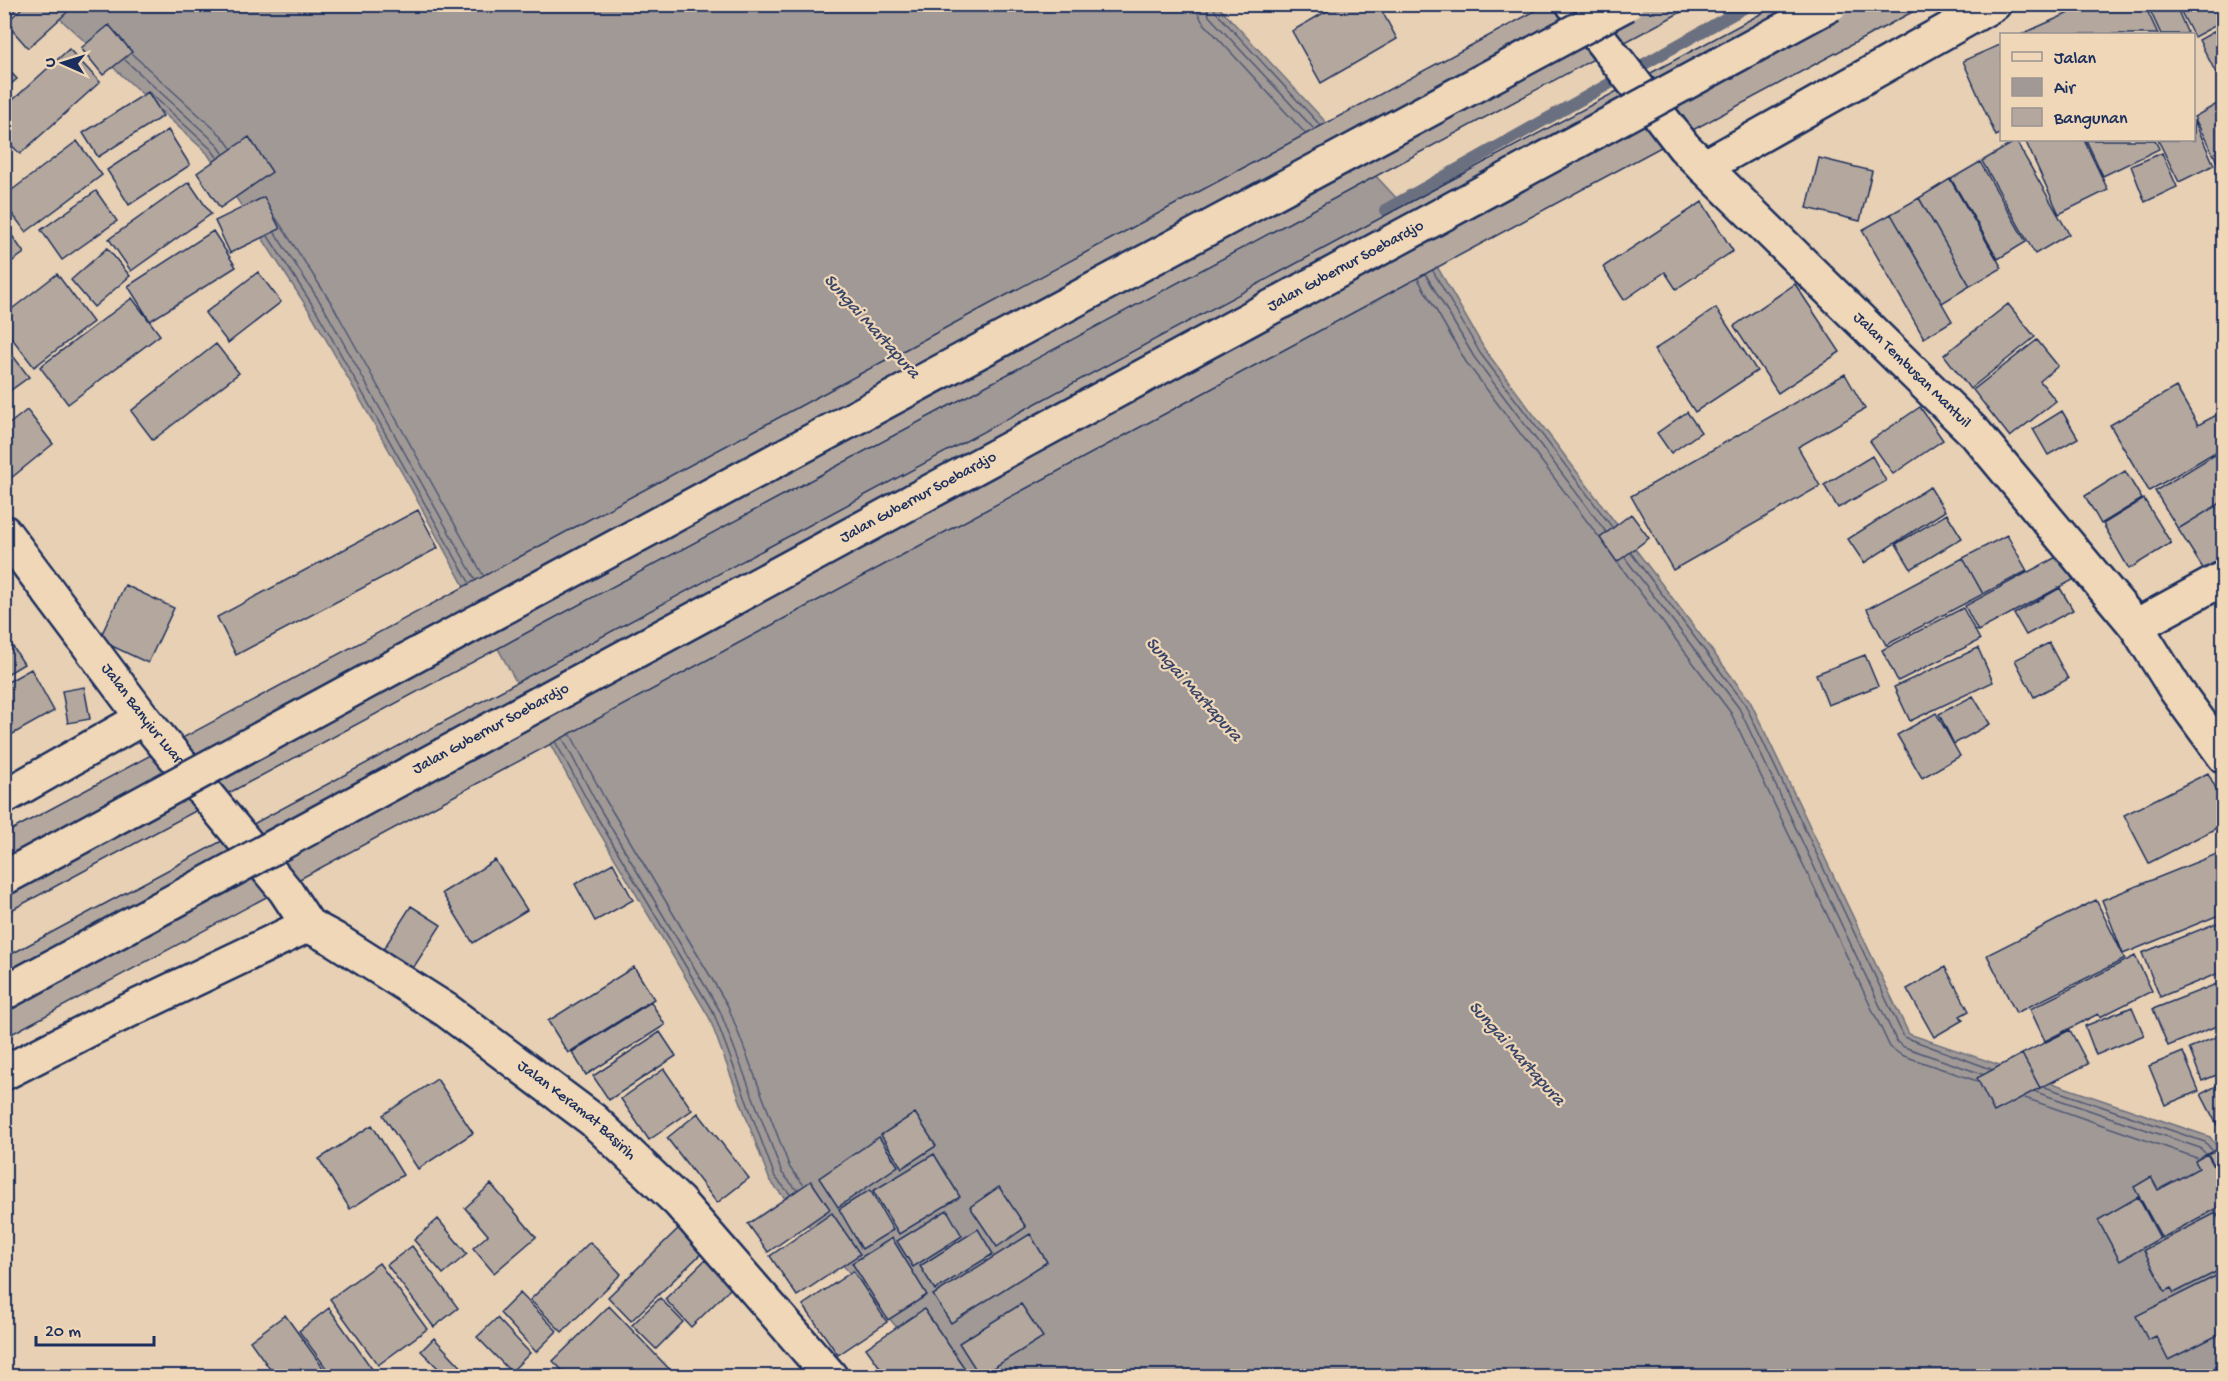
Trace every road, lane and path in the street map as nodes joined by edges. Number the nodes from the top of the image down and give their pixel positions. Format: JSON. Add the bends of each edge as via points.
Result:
{"nodes":[{"id":1,"x":1573,"y":4,"type":"edge"},
{"id":2,"x":1626,"y":4,"type":"edge"},
{"id":3,"x":1831,"y":4,"type":"edge"},
{"id":4,"x":1994,"y":4,"type":"edge"},
{"id":5,"x":1704,"y":167,"type":"junction"},
{"id":6,"x":4,"y":532,"type":"edge"},
{"id":7,"x":2223,"y":578,"type":"edge"},
{"id":8,"x":2136,"y":626,"type":"junction"},
{"id":9,"x":143,"y":718,"type":"junction"},
{"id":10,"x":2223,"y":756,"type":"edge"},
{"id":11,"x":4,"y":797,"type":"edge"},
{"id":12,"x":4,"y":878,"type":"edge"},
{"id":13,"x":285,"y":890,"type":"joint"},
{"id":14,"x":308,"y":925,"type":"junction"},
{"id":15,"x":4,"y":993,"type":"edge"},
{"id":16,"x":4,"y":1073,"type":"edge"},
{"id":17,"x":830,"y":1377,"type":"edge"}],
"edges":[{"from":1,"to":5,"type":"main road","name":"Jalan Tembusan Mantuil","via":[[1684,147]]},
{"from":2,"to":12,"type":"main road","bridge":true},
{"from":3,"to":15,"type":"main road","name":"Jalan Gubernur Soebardjo","bridge":true},
{"from":4,"to":5,"type":"main road"},
{"from":5,"to":8,"type":"main road","name":"Jalan Tembusan Mantuil","via":[[1977,434]]},
{"from":6,"to":9,"type":"main road","name":"Jalan Banyiur Luar"},
{"from":7,"to":8,"type":"main road"},
{"from":8,"to":10,"type":"main road","name":"Jalan Tembusan Mantuil"},
{"from":9,"to":11,"type":"main road"},
{"from":9,"to":13,"type":"main road","name":"Jalan Banyiur Luar"},
{"from":13,"to":14,"type":"main road","name":"Jalan Keramat Basirih"},
{"from":14,"to":16,"type":"main road"},
{"from":14,"to":17,"type":"main road","name":"Jalan Keramat Basirih","via":[[446,1010],[593,1120],[679,1202]]}]}
